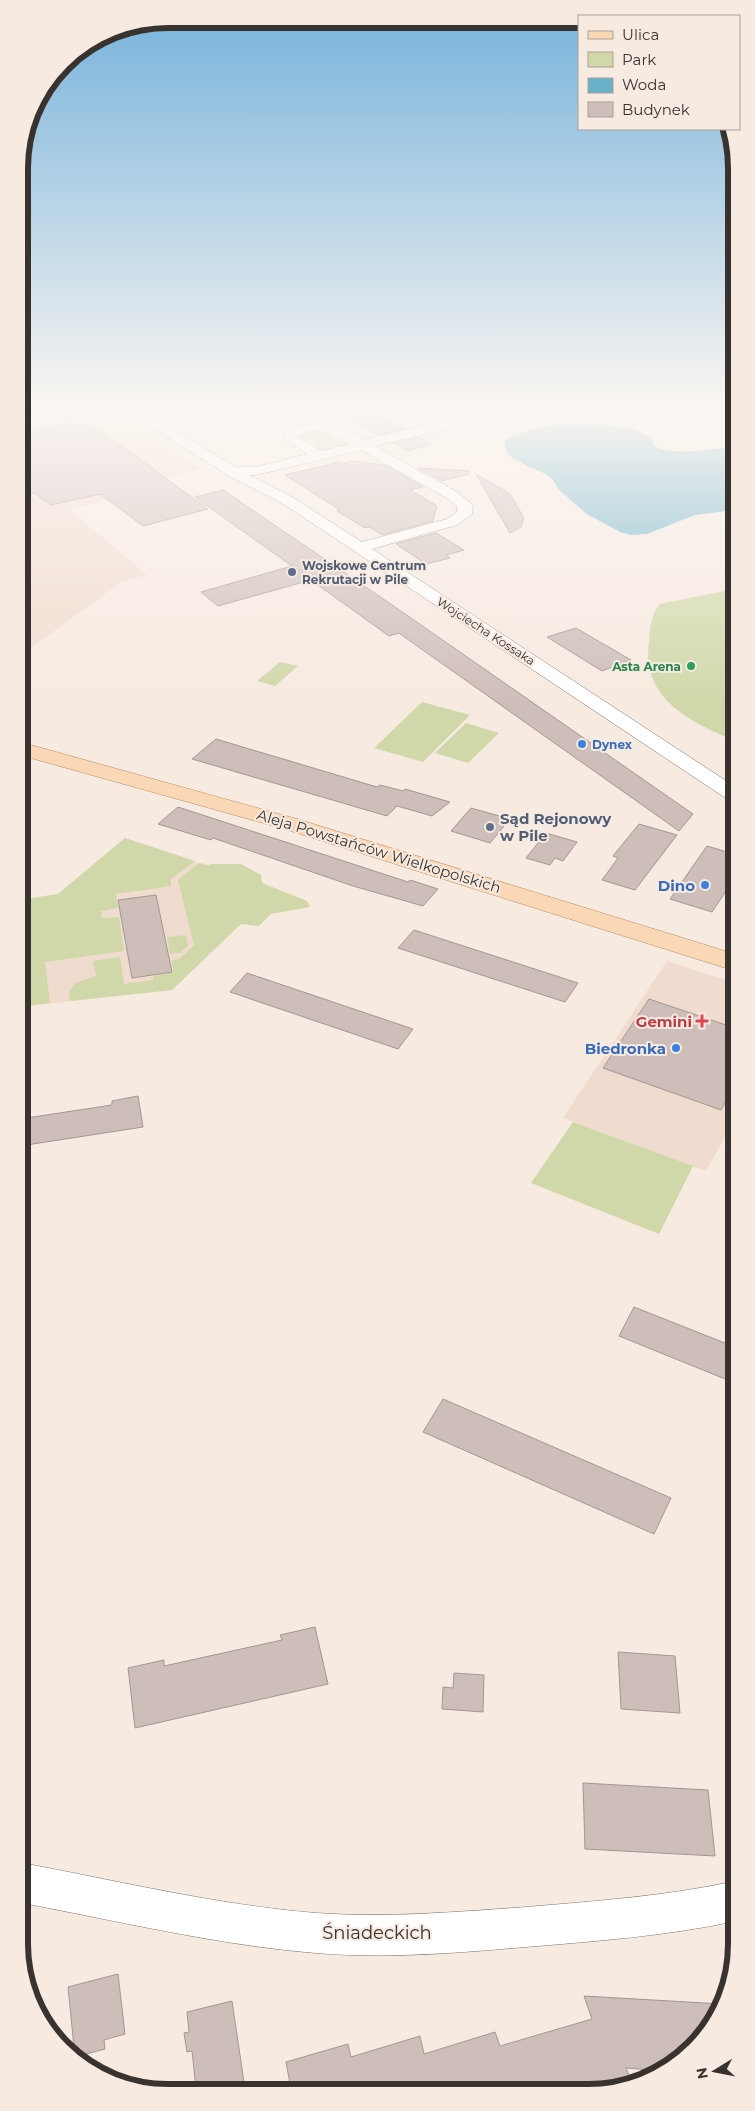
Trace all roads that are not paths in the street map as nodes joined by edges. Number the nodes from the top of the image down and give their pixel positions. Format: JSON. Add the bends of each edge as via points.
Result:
{"nodes":[{"id":1,"x":295,"y":506,"type":"edge"},
{"id":2,"x":464,"y":506,"type":"edge"},
{"id":3,"x":359,"y":548,"type":"junction"},
{"id":4,"x":28,"y":734,"type":"edge"},
{"id":5,"x":28,"y":750,"type":"edge"},
{"id":6,"x":728,"y":792,"type":"edge"},
{"id":7,"x":728,"y":941,"type":"edge"},
{"id":8,"x":728,"y":961,"type":"edge"},
{"id":9,"x":27,"y":1883,"type":"edge"},
{"id":10,"x":727,"y":1903,"type":"edge"}],
"edges":[{"from":1,"to":3,"type":"street","name":"Wojciecha Kossaka"},
{"from":2,"to":3,"type":"street","via":[[466,510],[462,516],[449,523]]},
{"from":3,"to":6,"type":"street","name":"Wojciecha Kossaka"},
{"from":4,"to":7,"type":"main road","name":"Aleja Powstańców Wielkopolskich","via":[[200,778]]},
{"from":5,"to":8,"type":"main road","name":"Aleja Powstańców Wielkopolskich","via":[[257,812]]},
{"from":9,"to":10,"type":"street","name":"Śniadeckich","via":[[252,1926],[381,1936],[599,1921]]}]}
